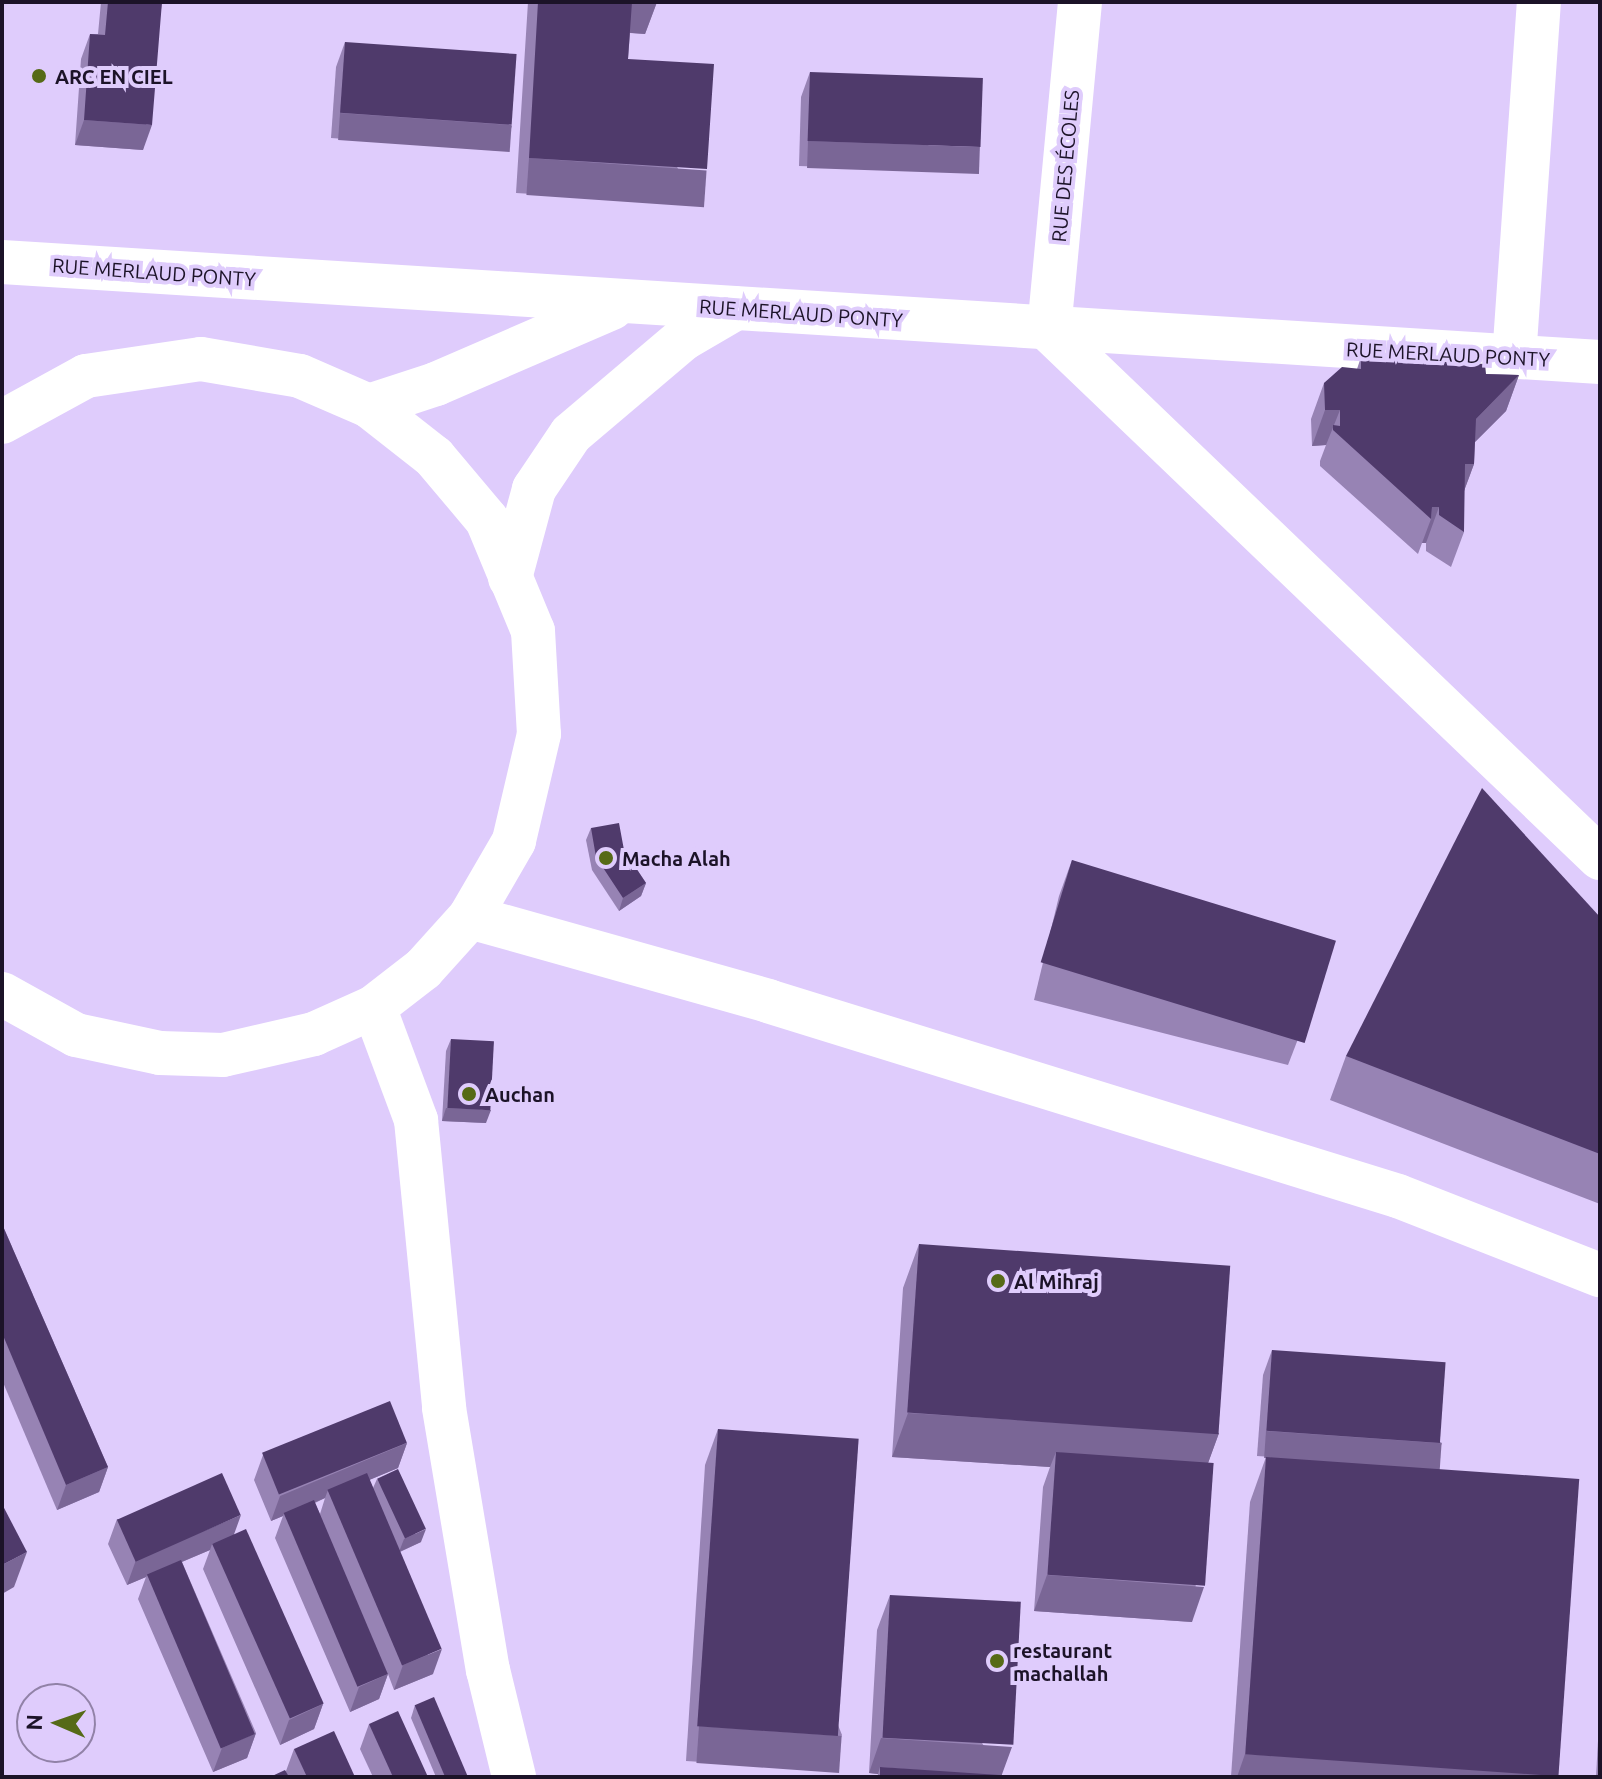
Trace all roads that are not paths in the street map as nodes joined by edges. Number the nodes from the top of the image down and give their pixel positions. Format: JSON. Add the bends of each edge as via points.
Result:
{"nodes":[{"id":1,"x":1080,"y":2,"type":"edge"},
{"id":2,"x":1539,"y":2,"type":"edge"},
{"id":3,"x":2,"y":262,"type":"edge"},
{"id":4,"x":626,"y":303,"type":"junction"},
{"id":5,"x":736,"y":308,"type":"junction"},
{"id":6,"x":1049,"y":330,"type":"junction"},
{"id":7,"x":1514,"y":358,"type":"junction"},
{"id":8,"x":1600,"y":362,"type":"edge"},
{"id":9,"x":369,"y":406,"type":"junction"},
{"id":10,"x":2,"y":422,"type":"edge"},
{"id":11,"x":510,"y":578,"type":"junction"},
{"id":12,"x":1600,"y":858,"type":"edge"},
{"id":13,"x":470,"y":917,"type":"junction"},
{"id":14,"x":2,"y":994,"type":"edge"},
{"id":15,"x":374,"y":1007,"type":"junction"},
{"id":16,"x":1600,"y":1275,"type":"edge"},
{"id":17,"x":514,"y":1777,"type":"edge"}],
"edges":[{"from":1,"to":6,"type":"street","name":"RUE DES ÉCOLES"},
{"from":2,"to":7,"type":"street"},
{"from":3,"to":4,"type":"street","name":"RUE MERLAUD PONTY"},
{"from":4,"to":5,"type":"street","name":"RUE MERLAUD PONTY"},
{"from":4,"to":9,"type":"street","via":[[436,384]]},
{"from":5,"to":6,"type":"street","name":"RUE MERLAUD PONTY"},
{"from":5,"to":11,"type":"street","via":[[683,339],[571,434],[534,489]]},
{"from":6,"to":7,"type":"street","name":"RUE MERLAUD PONTY"},
{"from":6,"to":12,"type":"street"},
{"from":7,"to":8,"type":"street","name":"RUE MERLAUD PONTY"},
{"from":9,"to":10,"type":"street","via":[[300,376],[201,359],[86,376]]},
{"from":9,"to":11,"type":"street","via":[[434,457],[487,520]]},
{"from":11,"to":13,"type":"street","via":[[533,631],[539,734],[514,841]]},
{"from":13,"to":15,"type":"street","via":[[423,969]]},
{"from":13,"to":16,"type":"street","via":[[768,1001],[1398,1196]]},
{"from":14,"to":15,"type":"street","via":[[76,1035],[160,1053],[223,1055],[314,1034]]},
{"from":15,"to":17,"type":"street","via":[[416,1120],[444,1408],[488,1670]]}]}
